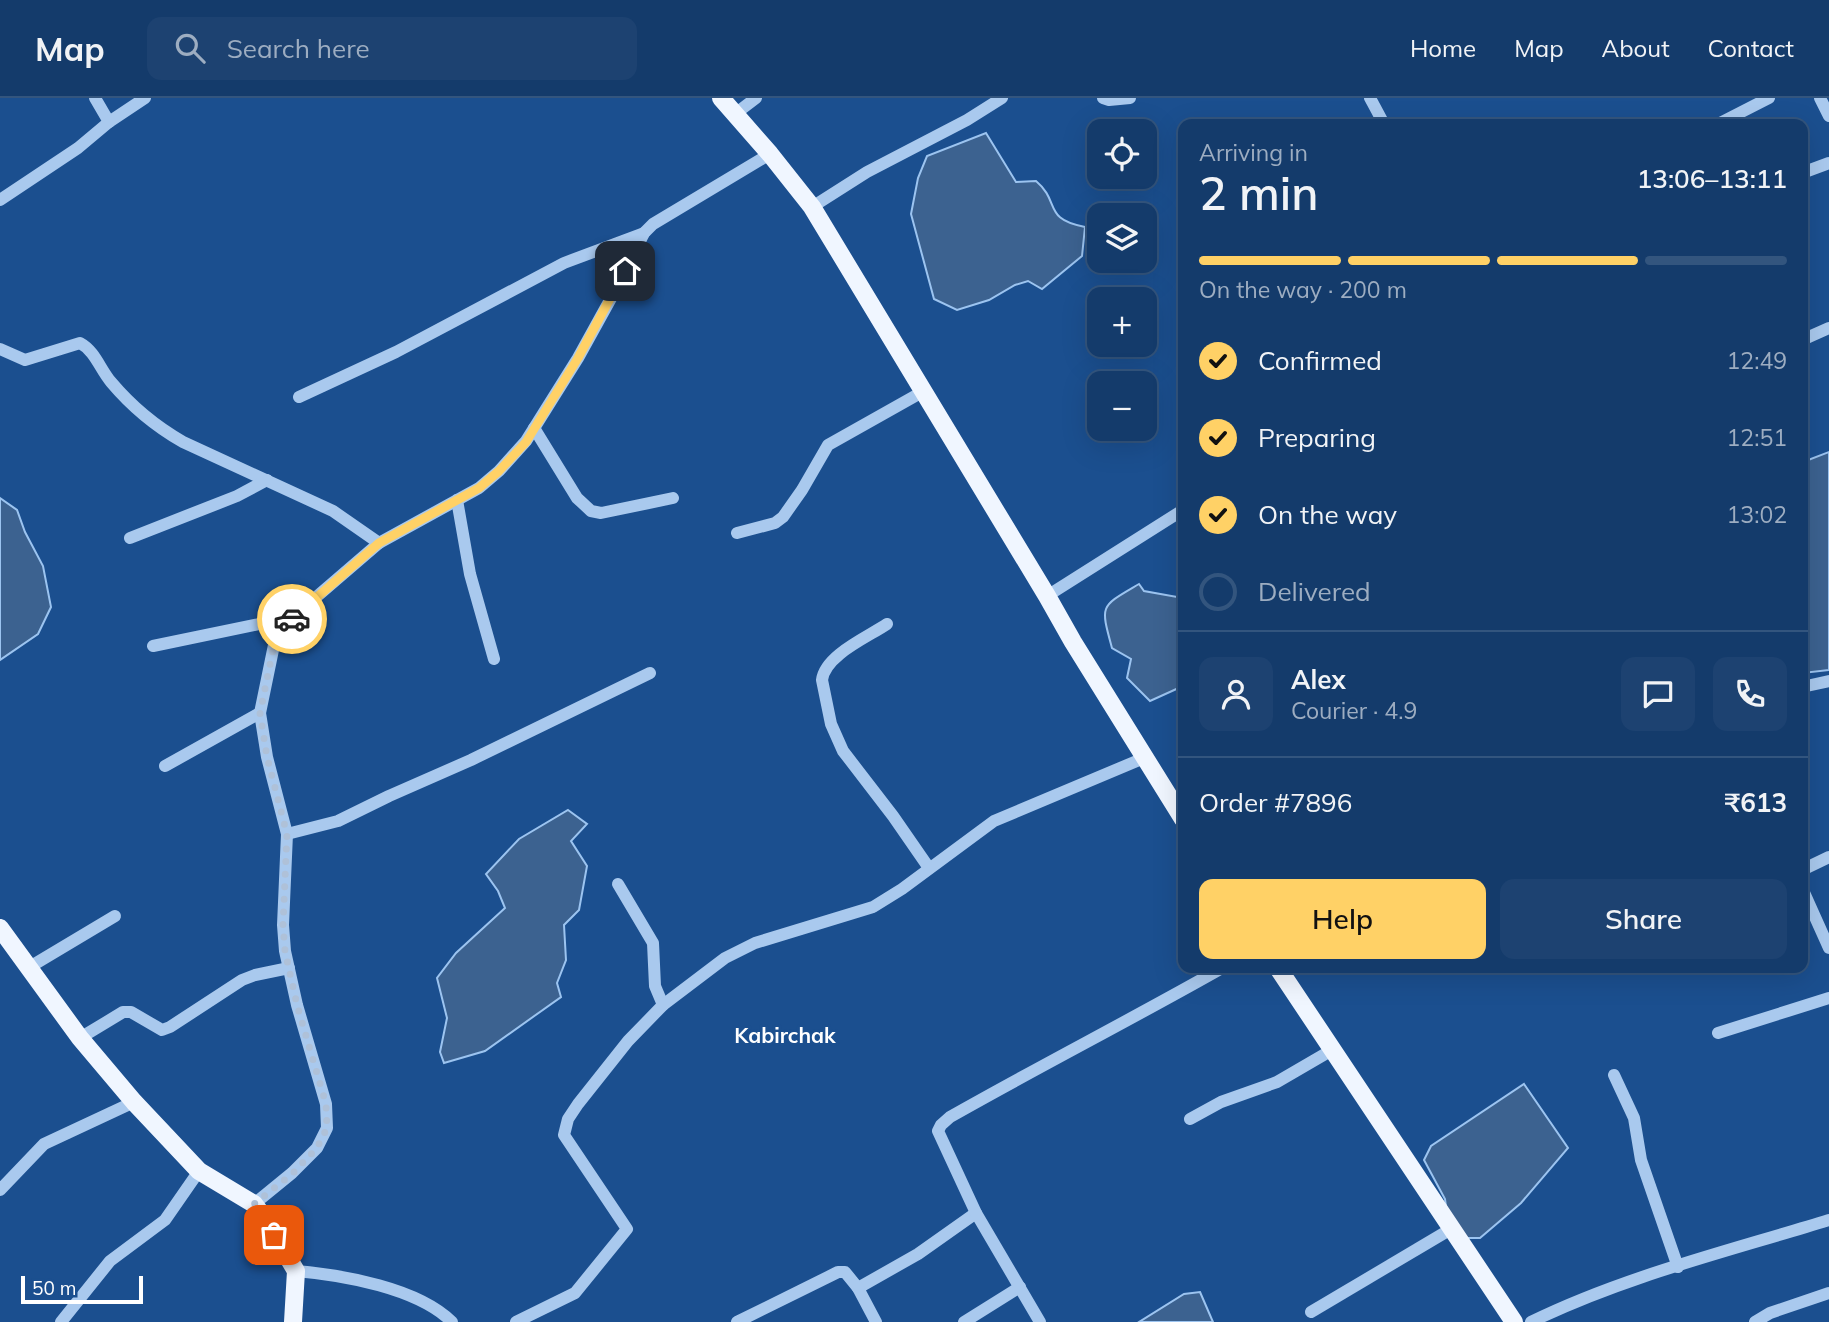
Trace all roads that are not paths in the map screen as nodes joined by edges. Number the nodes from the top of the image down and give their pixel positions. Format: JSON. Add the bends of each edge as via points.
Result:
{"nodes":[{"id":1,"x":95,"y":98,"type":"edge"},
{"id":2,"x":145,"y":98,"type":"edge"},
{"id":3,"x":721,"y":98,"type":"edge"},
{"id":4,"x":756,"y":98,"type":"edge"},
{"id":5,"x":1002,"y":98,"type":"edge"},
{"id":6,"x":1103,"y":98,"type":"edge"},
{"id":7,"x":1130,"y":98,"type":"edge"},
{"id":8,"x":1370,"y":98,"type":"edge"},
{"id":9,"x":1769,"y":98,"type":"edge"},
{"id":10,"x":1820,"y":98,"type":"edge"},
{"id":11,"x":981,"y":103,"type":"edge"},
{"id":12,"x":736,"y":114,"type":"junction"},
{"id":13,"x":1829,"y":116,"type":"edge"},
{"id":14,"x":1381,"y":119,"type":"edge"},
{"id":15,"x":1728,"y":119,"type":"edge"},
{"id":16,"x":109,"y":122,"type":"junction"},
{"id":17,"x":770,"y":154,"type":"junction"},
{"id":18,"x":1829,"y":163,"type":"edge"},
{"id":19,"x":1808,"y":171,"type":"edge"},
{"id":20,"x":0,"y":199,"type":"edge"},
{"id":21,"x":812,"y":207,"type":"junction"},
{"id":22,"x":644,"y":233,"type":"junction"},
{"id":23,"x":1829,"y":328,"type":"edge"},
{"id":24,"x":1808,"y":337,"type":"edge"},
{"id":25,"x":0,"y":349,"type":"edge"},
{"id":26,"x":924,"y":391,"type":"junction"},
{"id":27,"x":299,"y":397,"type":"dead end"},
{"id":28,"x":534,"y":428,"type":"junction"},
{"id":29,"x":267,"y":480,"type":"junction"},
{"id":30,"x":673,"y":498,"type":"dead end"},
{"id":31,"x":457,"y":500,"type":"junction"},
{"id":32,"x":1178,"y":513,"type":"edge"},
{"id":33,"x":737,"y":533,"type":"dead end"},
{"id":34,"x":130,"y":538,"type":"dead end"},
{"id":35,"x":379,"y":543,"type":"junction"},
{"id":36,"x":1047,"y":596,"type":"junction"},
{"id":37,"x":293,"y":617,"type":"junction"},
{"id":38,"x":887,"y":624,"type":"dead end"},
{"id":39,"x":153,"y":646,"type":"dead end"},
{"id":40,"x":494,"y":659,"type":"dead end"},
{"id":41,"x":650,"y":673,"type":"dead end"},
{"id":42,"x":1829,"y":681,"type":"edge"},
{"id":43,"x":1808,"y":686,"type":"edge"},
{"id":44,"x":260,"y":713,"type":"junction"},
{"id":45,"x":1144,"y":758,"type":"junction"},
{"id":46,"x":165,"y":766,"type":"dead end"},
{"id":47,"x":1178,"y":811,"type":"edge"},
{"id":48,"x":287,"y":834,"type":"junction"},
{"id":49,"x":1829,"y":857,"type":"edge"},
{"id":50,"x":1808,"y":867,"type":"edge"},
{"id":51,"x":929,"y":868,"type":"junction"},
{"id":52,"x":618,"y":884,"type":"dead end"},
{"id":53,"x":1808,"y":901,"type":"edge"},
{"id":54,"x":115,"y":916,"type":"dead end"},
{"id":55,"x":0,"y":928,"type":"edge"},
{"id":56,"x":1829,"y":948,"type":"edge"},
{"id":57,"x":28,"y":968,"type":"junction"},
{"id":58,"x":289,"y":968,"type":"junction"},
{"id":59,"x":1213,"y":973,"type":"edge"},
{"id":60,"x":1286,"y":973,"type":"edge"},
{"id":61,"x":1829,"y":998,"type":"edge"},
{"id":62,"x":663,"y":1004,"type":"junction"},
{"id":63,"x":1718,"y":1033,"type":"dead end"},
{"id":64,"x":80,"y":1038,"type":"junction"},
{"id":65,"x":1332,"y":1050,"type":"junction"},
{"id":66,"x":1614,"y":1074,"type":"dead end"},
{"id":67,"x":134,"y":1102,"type":"junction"},
{"id":68,"x":1190,"y":1119,"type":"dead end"},
{"id":69,"x":199,"y":1171,"type":"junction"},
{"id":70,"x":0,"y":1190,"type":"edge"},
{"id":71,"x":254,"y":1204,"type":"junction"},
{"id":72,"x":976,"y":1213,"type":"junction"},
{"id":73,"x":1829,"y":1220,"type":"edge"},
{"id":74,"x":1451,"y":1229,"type":"junction"},
{"id":75,"x":1678,"y":1267,"type":"junction"},
{"id":76,"x":296,"y":1271,"type":"junction"},
{"id":77,"x":1020,"y":1287,"type":"junction"},
{"id":78,"x":858,"y":1288,"type":"junction"},
{"id":79,"x":1829,"y":1293,"type":"edge"},
{"id":80,"x":1311,"y":1312,"type":"dead end"},
{"id":81,"x":61,"y":1322,"type":"edge"},
{"id":82,"x":293,"y":1322,"type":"edge"},
{"id":83,"x":453,"y":1322,"type":"edge"},
{"id":84,"x":516,"y":1322,"type":"edge"},
{"id":85,"x":737,"y":1322,"type":"edge"},
{"id":86,"x":876,"y":1322,"type":"edge"},
{"id":87,"x":964,"y":1322,"type":"edge"},
{"id":88,"x":1040,"y":1322,"type":"edge"},
{"id":89,"x":1514,"y":1322,"type":"edge"},
{"id":90,"x":1531,"y":1322,"type":"edge"},
{"id":91,"x":1755,"y":1322,"type":"edge"}],
"edges":[{"from":1,"to":16,"type":"street"},
{"from":2,"to":16,"type":"street"},
{"from":3,"to":12,"type":"main road"},
{"from":4,"to":12,"type":"street"},
{"from":5,"to":11,"type":"street"},
{"from":6,"to":7,"type":"street"},
{"from":8,"to":14,"type":"street"},
{"from":9,"to":15,"type":"street"},
{"from":10,"to":13,"type":"street"},
{"from":11,"to":21,"type":"street","via":[[967,120],[867,172]]},
{"from":12,"to":17,"type":"main road"},
{"from":16,"to":20,"type":"street"},
{"from":17,"to":21,"type":"main road"},
{"from":17,"to":22,"type":"street"},
{"from":18,"to":19,"type":"street"},
{"from":21,"to":26,"type":"main road"},
{"from":22,"to":27,"type":"street","via":[[565,263]]},
{"from":22,"to":28,"type":"street","via":[[584,347]]},
{"from":23,"to":24,"type":"street"},
{"from":25,"to":29,"type":"street","via":[[25,360],[80,343],[110,381],[160,428]]},
{"from":26,"to":33,"type":"street","via":[[828,445],[783,517],[766,527]]},
{"from":26,"to":36,"type":"main road"},
{"from":28,"to":30,"type":"street","via":[[577,498],[591,511],[601,513]]},
{"from":28,"to":31,"type":"street","via":[[499,471]]},
{"from":29,"to":34,"type":"street"},
{"from":29,"to":35,"type":"street","via":[[333,511]]},
{"from":31,"to":35,"type":"street"},
{"from":31,"to":40,"type":"street","via":[[470,574]]},
{"from":32,"to":36,"type":"street"},
{"from":35,"to":37,"type":"street"},
{"from":36,"to":45,"type":"main road"},
{"from":37,"to":39,"type":"street"},
{"from":37,"to":44,"type":"street","via":[[274,645]]},
{"from":38,"to":51,"type":"street","via":[[832,660],[822,680],[831,724],[843,751]]},
{"from":41,"to":48,"type":"street","via":[[338,821]]},
{"from":42,"to":43,"type":"street"},
{"from":44,"to":46,"type":"street"},
{"from":44,"to":48,"type":"street"},
{"from":45,"to":47,"type":"main road"},
{"from":45,"to":51,"type":"street","via":[[994,821]]},
{"from":48,"to":58,"type":"street","via":[[283,925]]},
{"from":49,"to":50,"type":"street"},
{"from":51,"to":62,"type":"street","via":[[873,907],[738,950]]},
{"from":52,"to":62,"type":"street","via":[[653,943],[653,975]]},
{"from":53,"to":56,"type":"street"},
{"from":54,"to":57,"type":"street"},
{"from":55,"to":57,"type":"main road"},
{"from":57,"to":64,"type":"main road"},
{"from":58,"to":64,"type":"street","via":[[242,980],[162,1030],[124,1012]]},
{"from":58,"to":71,"type":"street","via":[[326,1104],[327,1128],[317,1148]]},
{"from":59,"to":72,"type":"street","via":[[941,1125],[938,1131]]},
{"from":60,"to":65,"type":"main road"},
{"from":61,"to":63,"type":"street"},
{"from":62,"to":84,"type":"street","via":[[607,1067],[564,1128],[564,1135],[627,1229],[575,1293]]},
{"from":64,"to":67,"type":"main road"},
{"from":65,"to":68,"type":"street","via":[[1277,1082],[1221,1102]]},
{"from":65,"to":74,"type":"main road"},
{"from":66,"to":75,"type":"street","via":[[1633,1118],[1641,1160]]},
{"from":67,"to":69,"type":"main road"},
{"from":67,"to":70,"type":"street","via":[[44,1144]]},
{"from":69,"to":71,"type":"main road"},
{"from":69,"to":81,"type":"street","via":[[165,1220],[110,1261]]},
{"from":71,"to":76,"type":"main road"},
{"from":72,"to":77,"type":"street"},
{"from":72,"to":78,"type":"street"},
{"from":73,"to":75,"type":"street"},
{"from":74,"to":80,"type":"street"},
{"from":74,"to":89,"type":"main road"},
{"from":75,"to":90,"type":"street","via":[[1574,1301]]},
{"from":76,"to":82,"type":"main road"},
{"from":76,"to":83,"type":"street","via":[[367,1283],[425,1303]]},
{"from":77,"to":87,"type":"street"},
{"from":77,"to":88,"type":"street"},
{"from":78,"to":85,"type":"street","via":[[845,1272],[838,1272]]},
{"from":78,"to":86,"type":"street"},
{"from":79,"to":91,"type":"street"}]}
